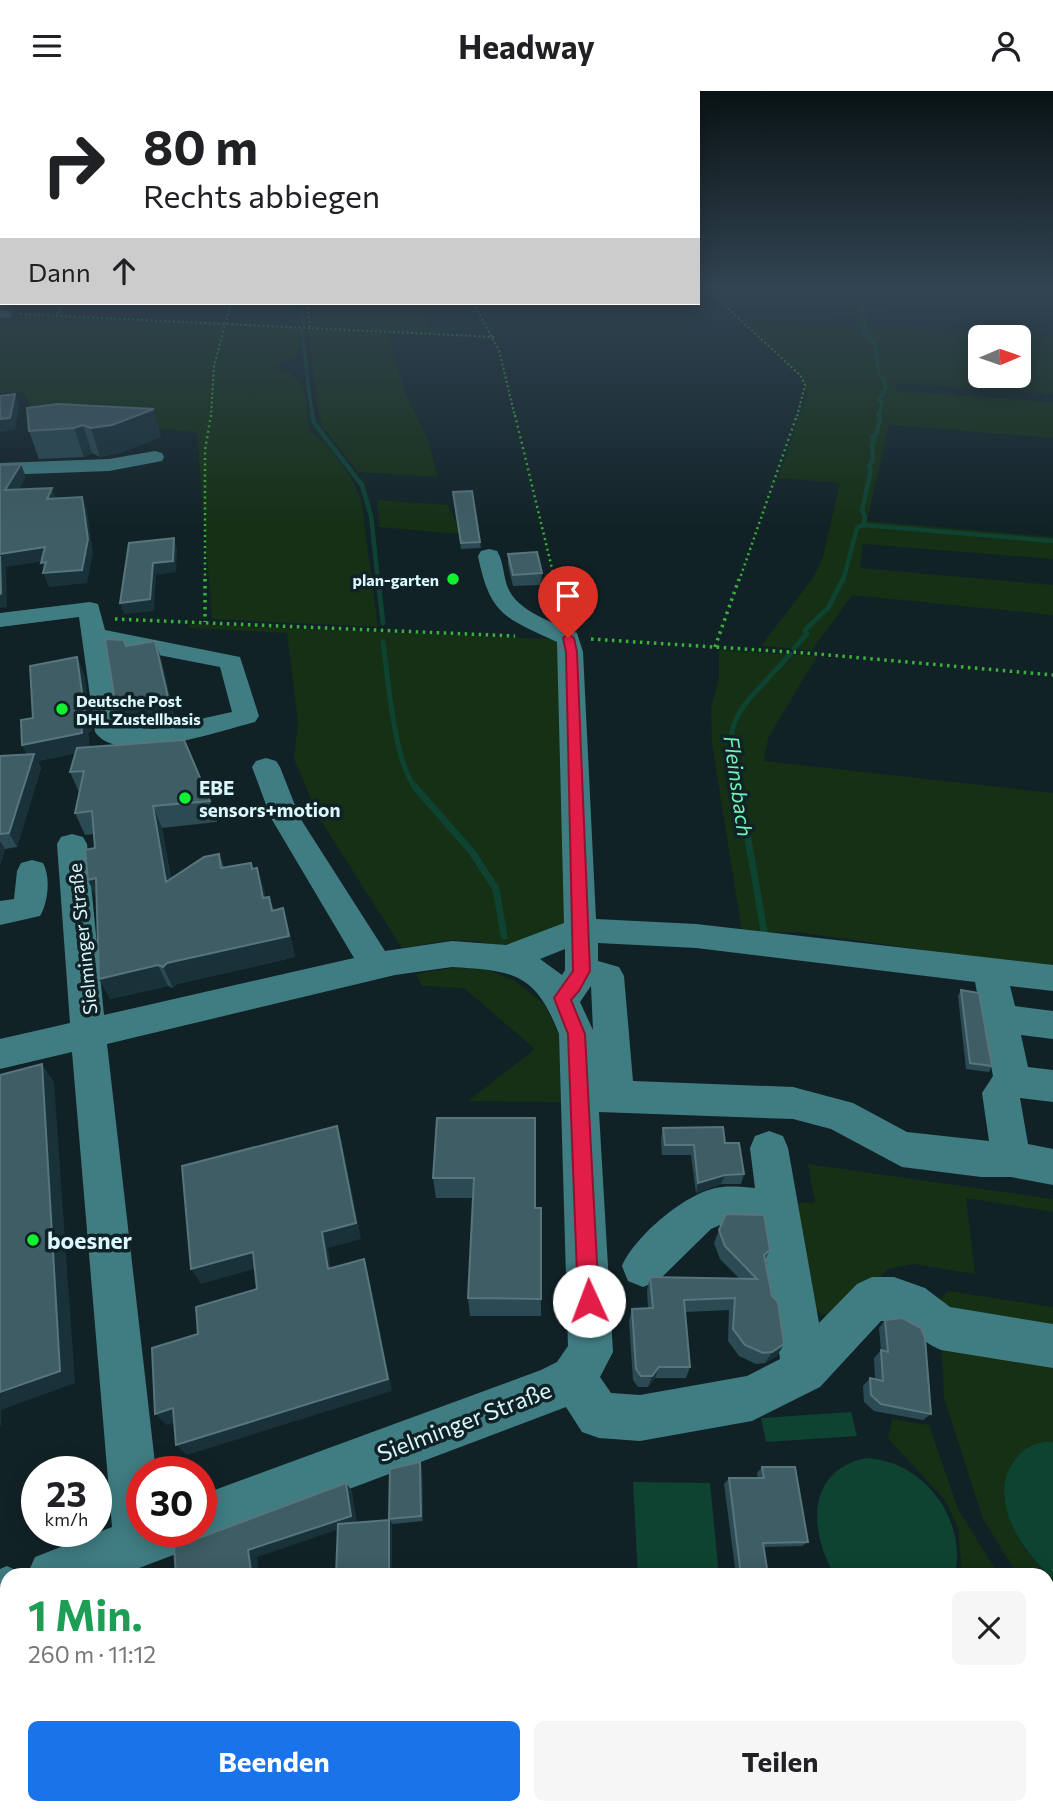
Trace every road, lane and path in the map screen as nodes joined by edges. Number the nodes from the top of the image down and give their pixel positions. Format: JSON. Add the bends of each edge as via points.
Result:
{"nodes":[{"id":1,"x":214,"y":367,"type":"edge"},
{"id":2,"x":501,"y":367,"type":"edge"},
{"id":3,"x":792,"y":367,"type":"edge"},
{"id":4,"x":155,"y":457,"type":"dead end"},
{"id":5,"x":0,"y":469,"type":"edge"},
{"id":6,"x":489,"y":557,"type":"dead end"},
{"id":7,"x":90,"y":609,"type":"junction"},
{"id":8,"x":0,"y":619,"type":"edge"},
{"id":9,"x":205,"y":622,"type":"junction"},
{"id":10,"x":94,"y":635,"type":"junction"},
{"id":11,"x":517,"y":636,"type":"dead end"},
{"id":12,"x":568,"y":638,"type":"junction"},
{"id":13,"x":715,"y":647,"type":"junction"},
{"id":14,"x":1053,"y":675,"type":"edge"},
{"id":15,"x":266,"y":767,"type":"dead end"},
{"id":16,"x":72,"y":844,"type":"dead end"},
{"id":17,"x":32,"y":870,"type":"dead end"},
{"id":18,"x":0,"y":913,"type":"edge"},
{"id":19,"x":580,"y":930,"type":"junction"},
{"id":20,"x":508,"y":958,"type":"junction"},
{"id":21,"x":376,"y":966,"type":"junction"},
{"id":22,"x":990,"y":969,"type":"junction"},
{"id":23,"x":1053,"y":978,"type":"edge"},
{"id":24,"x":572,"y":984,"type":"junction"},
{"id":25,"x":999,"y":1018,"type":"junction"},
{"id":26,"x":1053,"y":1024,"type":"edge"},
{"id":27,"x":91,"y":1034,"type":"junction"},
{"id":28,"x":0,"y":1054,"type":"edge"},
{"id":29,"x":1012,"y":1081,"type":"junction"},
{"id":30,"x":1053,"y":1086,"type":"edge"},
{"id":31,"x":599,"y":1096,"type":"junction"},
{"id":32,"x":769,"y":1148,"type":"dead end"},
{"id":33,"x":1011,"y":1159,"type":"junction"},
{"id":34,"x":1053,"y":1167,"type":"edge"},
{"id":35,"x":778,"y":1207,"type":"junction"},
{"id":36,"x":643,"y":1266,"type":"dead end"},
{"id":37,"x":1053,"y":1346,"type":"edge"},
{"id":38,"x":804,"y":1371,"type":"junction"},
{"id":39,"x":573,"y":1378,"type":"junction"},
{"id":40,"x":143,"y":1456,"type":"edge"},
{"id":41,"x":217,"y":1514,"type":"edge"},
{"id":42,"x":128,"y":1547,"type":"edge"},
{"id":43,"x":72,"y":1568,"type":"edge"}],
"edges":[{"from":1,"to":9,"type":"path","via":[[205,450]]},
{"from":2,"to":12,"type":"path"},
{"from":3,"to":13,"type":"path","via":[[805,385],[800,408]]},
{"from":4,"to":5,"type":"street","via":[[109,465]]},
{"from":6,"to":12,"type":"street","via":[[504,601]]},
{"from":7,"to":8,"type":"street"},
{"from":7,"to":9,"type":"path","via":[[104,618]]},
{"from":7,"to":10,"type":"street"},
{"from":9,"to":11,"type":"path"},
{"from":10,"to":10,"type":"street","via":[[108,732],[115,738],[141,740],[246,716],[231,662]]},
{"from":12,"to":13,"type":"path"},
{"from":12,"to":19,"type":"street"},
{"from":13,"to":14,"type":"path"},
{"from":15,"to":21,"type":"street","via":[[286,818]]},
{"from":16,"to":27,"type":"street","name":"Sielminger Straße"},
{"from":17,"to":18,"type":"street","via":[[29,908]]},
{"from":19,"to":20,"type":"street","name":"Sielminger Straße"},
{"from":19,"to":22,"type":"street","via":[[696,936]]},
{"from":19,"to":24,"type":"street"},
{"from":20,"to":21,"type":"street","name":"Sielminger Straße","via":[[452,954]]},
{"from":20,"to":24,"type":"street","name":"Sielminger Straße"},
{"from":21,"to":27,"type":"street","name":"Sielminger Straße"},
{"from":22,"to":23,"type":"street"},
{"from":22,"to":25,"type":"street"},
{"from":24,"to":31,"type":"street","name":"Sielminger Straße","via":[[577,1034]]},
{"from":25,"to":26,"type":"street"},
{"from":25,"to":29,"type":"street"},
{"from":27,"to":28,"type":"street","name":"Sielminger Straße"},
{"from":27,"to":40,"type":"street","name":"Sielminger Straße","via":[[100,1157]]},
{"from":29,"to":30,"type":"street"},
{"from":29,"to":33,"type":"street","via":[[1001,1093]]},
{"from":31,"to":33,"type":"street","via":[[793,1103],[840,1115],[902,1149]]},
{"from":31,"to":39,"type":"street","name":"Sielminger Straße","via":[[591,1352]]},
{"from":32,"to":35,"type":"street"},
{"from":33,"to":34,"type":"street"},
{"from":35,"to":36,"type":"street","via":[[720,1206],[697,1215]]},
{"from":35,"to":38,"type":"street"},
{"from":37,"to":38,"type":"street","via":[[942,1328],[910,1303],[872,1299]]},
{"from":38,"to":39,"type":"street","via":[[752,1398],[640,1418],[598,1415]]},
{"from":39,"to":41,"type":"street","name":"Sielminger Straße"},
{"from":42,"to":43,"type":"street","name":"Sielminger Straße"}]}
